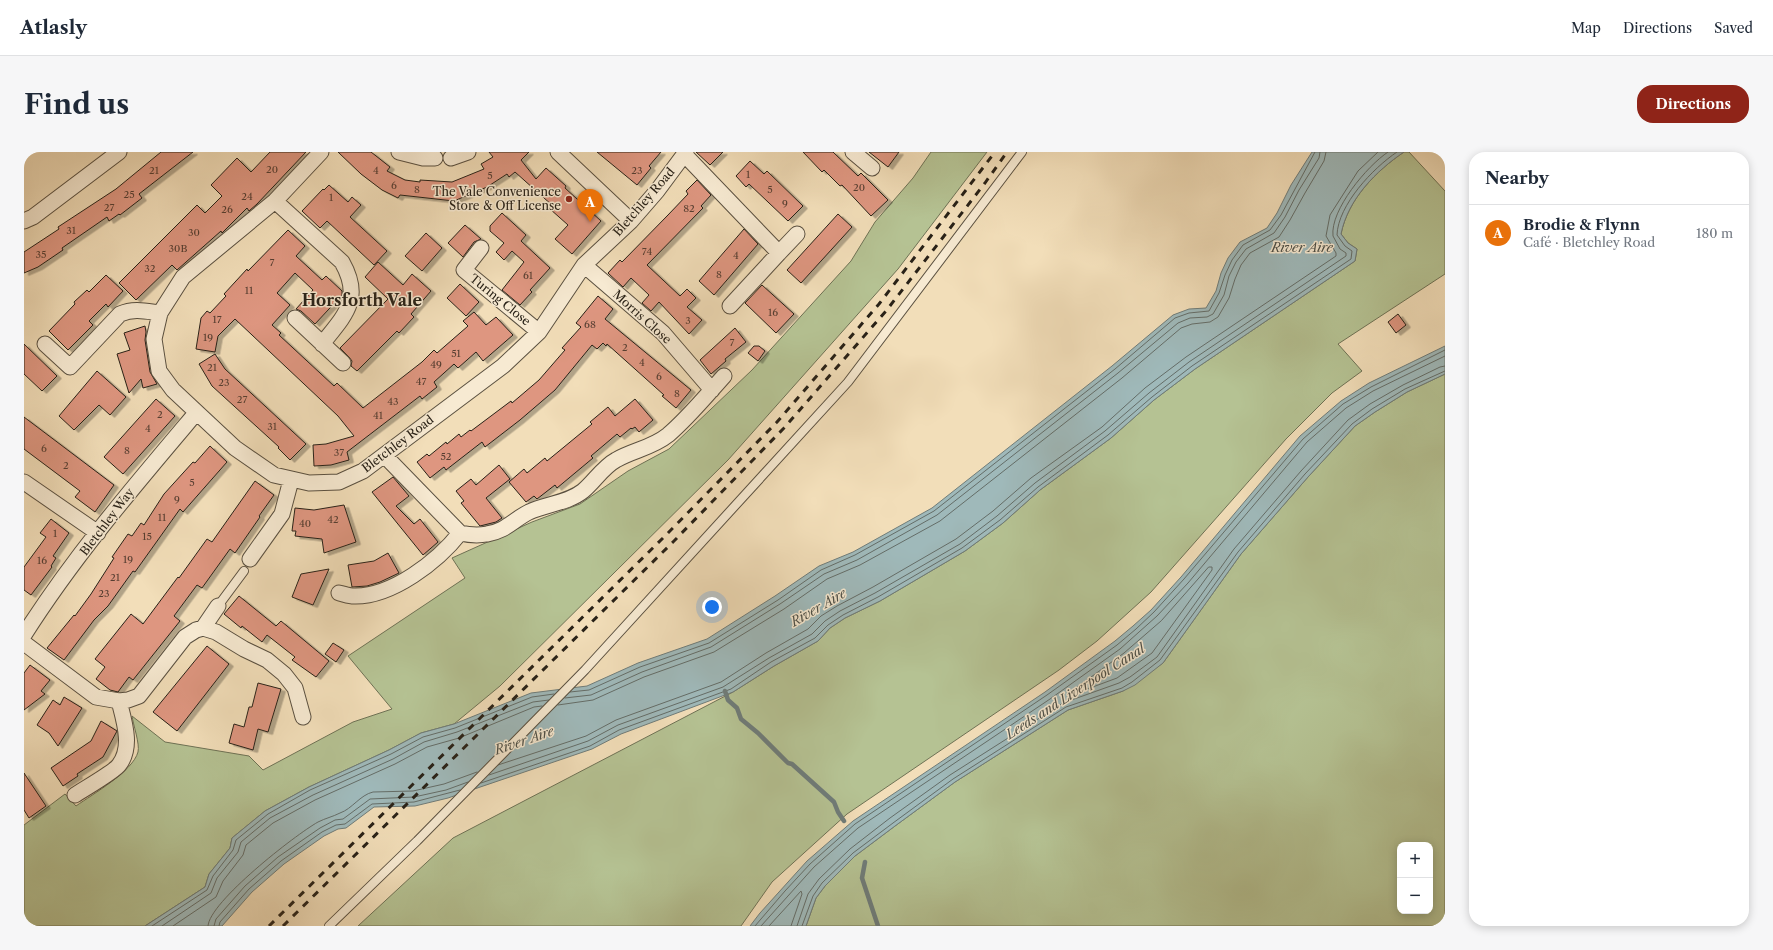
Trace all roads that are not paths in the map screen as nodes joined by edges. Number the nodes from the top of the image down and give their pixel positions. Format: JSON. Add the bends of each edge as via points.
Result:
{"nodes":[{"id":1,"x":118,"y":152,"type":"edge"},
{"id":2,"x":321,"y":152,"type":"edge"},
{"id":3,"x":399,"y":152,"type":"edge"},
{"id":4,"x":468,"y":152,"type":"edge"},
{"id":5,"x":558,"y":152,"type":"edge"},
{"id":6,"x":853,"y":152,"type":"edge"},
{"id":7,"x":1022,"y":152,"type":"edge"},
{"id":8,"x":685,"y":154,"type":"edge"},
{"id":9,"x":435,"y":158,"type":"dead end"},
{"id":10,"x":451,"y":158,"type":"dead end"},
{"id":11,"x":872,"y":168,"type":"dead end"},
{"id":12,"x":275,"y":201,"type":"junction"},
{"id":13,"x":24,"y":221,"type":"edge"},
{"id":14,"x":631,"y":221,"type":"junction"},
{"id":15,"x":797,"y":234,"type":"dead end"},
{"id":16,"x":481,"y":248,"type":"dead end"},
{"id":17,"x":779,"y":253,"type":"junction"},
{"id":18,"x":584,"y":265,"type":"junction"},
{"id":19,"x":730,"y":306,"type":"dead end"},
{"id":20,"x":160,"y":313,"type":"junction"},
{"id":21,"x":295,"y":318,"type":"dead end"},
{"id":22,"x":540,"y":332,"type":"junction"},
{"id":23,"x":45,"y":344,"type":"dead end"},
{"id":24,"x":322,"y":344,"type":"junction"},
{"id":25,"x":343,"y":363,"type":"dead end"},
{"id":26,"x":724,"y":376,"type":"dead end"},
{"id":27,"x":712,"y":390,"type":"junction"},
{"id":28,"x":196,"y":413,"type":"junction"},
{"id":29,"x":385,"y":456,"type":"junction"},
{"id":30,"x":291,"y":480,"type":"junction"},
{"id":31,"x":24,"y":482,"type":"edge"},
{"id":32,"x":98,"y":533,"type":"junction"},
{"id":33,"x":460,"y":533,"type":"junction"},
{"id":34,"x":247,"y":565,"type":"joint"},
{"id":35,"x":339,"y":593,"type":"dead end"},
{"id":36,"x":218,"y":606,"type":"joint"},
{"id":37,"x":203,"y":628,"type":"junction"},
{"id":38,"x":24,"y":635,"type":"edge"},
{"id":39,"x":24,"y":643,"type":"edge"},
{"id":40,"x":120,"y":701,"type":"junction"},
{"id":41,"x":303,"y":717,"type":"dead end"},
{"id":42,"x":75,"y":795,"type":"dead end"},
{"id":43,"x":328,"y":926,"type":"edge"}],
"edges":[{"from":1,"to":13,"type":"street","via":[[33,217]]},
{"from":2,"to":12,"type":"street","name":"Bletchley Road"},
{"from":3,"to":9,"type":"street","via":[[410,156]]},
{"from":4,"to":10,"type":"street"},
{"from":5,"to":14,"type":"street"},
{"from":6,"to":11,"type":"street"},
{"from":7,"to":43,"type":"lane","via":[[848,382],[585,670],[417,841]]},
{"from":8,"to":14,"type":"street","name":"Bletchley Road"},
{"from":8,"to":17,"type":"street"},
{"from":12,"to":20,"type":"street","name":"Bletchley Road","via":[[183,277]]},
{"from":12,"to":24,"type":"street","via":[[342,262],[347,271],[351,293],[348,309]]},
{"from":14,"to":18,"type":"street","name":"Bletchley Road"},
{"from":15,"to":17,"type":"street"},
{"from":16,"to":22,"type":"street","name":"Turing Close","via":[[464,270]]},
{"from":17,"to":19,"type":"street"},
{"from":18,"to":22,"type":"street","name":"Bletchley Road"},
{"from":18,"to":27,"type":"street","name":"Morris Close","via":[[663,333]]},
{"from":20,"to":23,"type":"street","via":[[129,310],[120,314],[70,367]]},
{"from":20,"to":28,"type":"street","name":"Bletchley Road","via":[[154,339],[159,371],[173,390]]},
{"from":21,"to":24,"type":"street"},
{"from":22,"to":29,"type":"street","name":"Bletchley Road","via":[[503,366]]},
{"from":24,"to":25,"type":"street"},
{"from":26,"to":27,"type":"street"},
{"from":27,"to":33,"type":"street","via":[[667,436],[652,446],[614,461],[582,492],[529,512],[504,529],[487,534]]},
{"from":28,"to":30,"type":"street","name":"Bletchley Road","via":[[240,452],[274,475]]},
{"from":28,"to":32,"type":"street","name":"Bletchley Way"},
{"from":29,"to":30,"type":"street","name":"Bletchley Road","via":[[363,471],[339,482],[309,483]]},
{"from":29,"to":33,"type":"street"},
{"from":30,"to":34,"type":"street","via":[[282,514]]},
{"from":31,"to":32,"type":"street"},
{"from":32,"to":38,"type":"street","name":"Bletchley Way"},
{"from":33,"to":35,"type":"street","via":[[448,548],[428,565],[397,586],[355,596]]},
{"from":34,"to":36,"type":"lane"},
{"from":36,"to":37,"type":"street"},
{"from":37,"to":40,"type":"street","via":[[185,637],[139,696]]},
{"from":37,"to":41,"type":"street","via":[[216,632],[267,660],[284,674],[295,688]]},
{"from":39,"to":40,"type":"street","via":[[96,697]]},
{"from":40,"to":42,"type":"street","via":[[126,742],[119,766]]}]}
